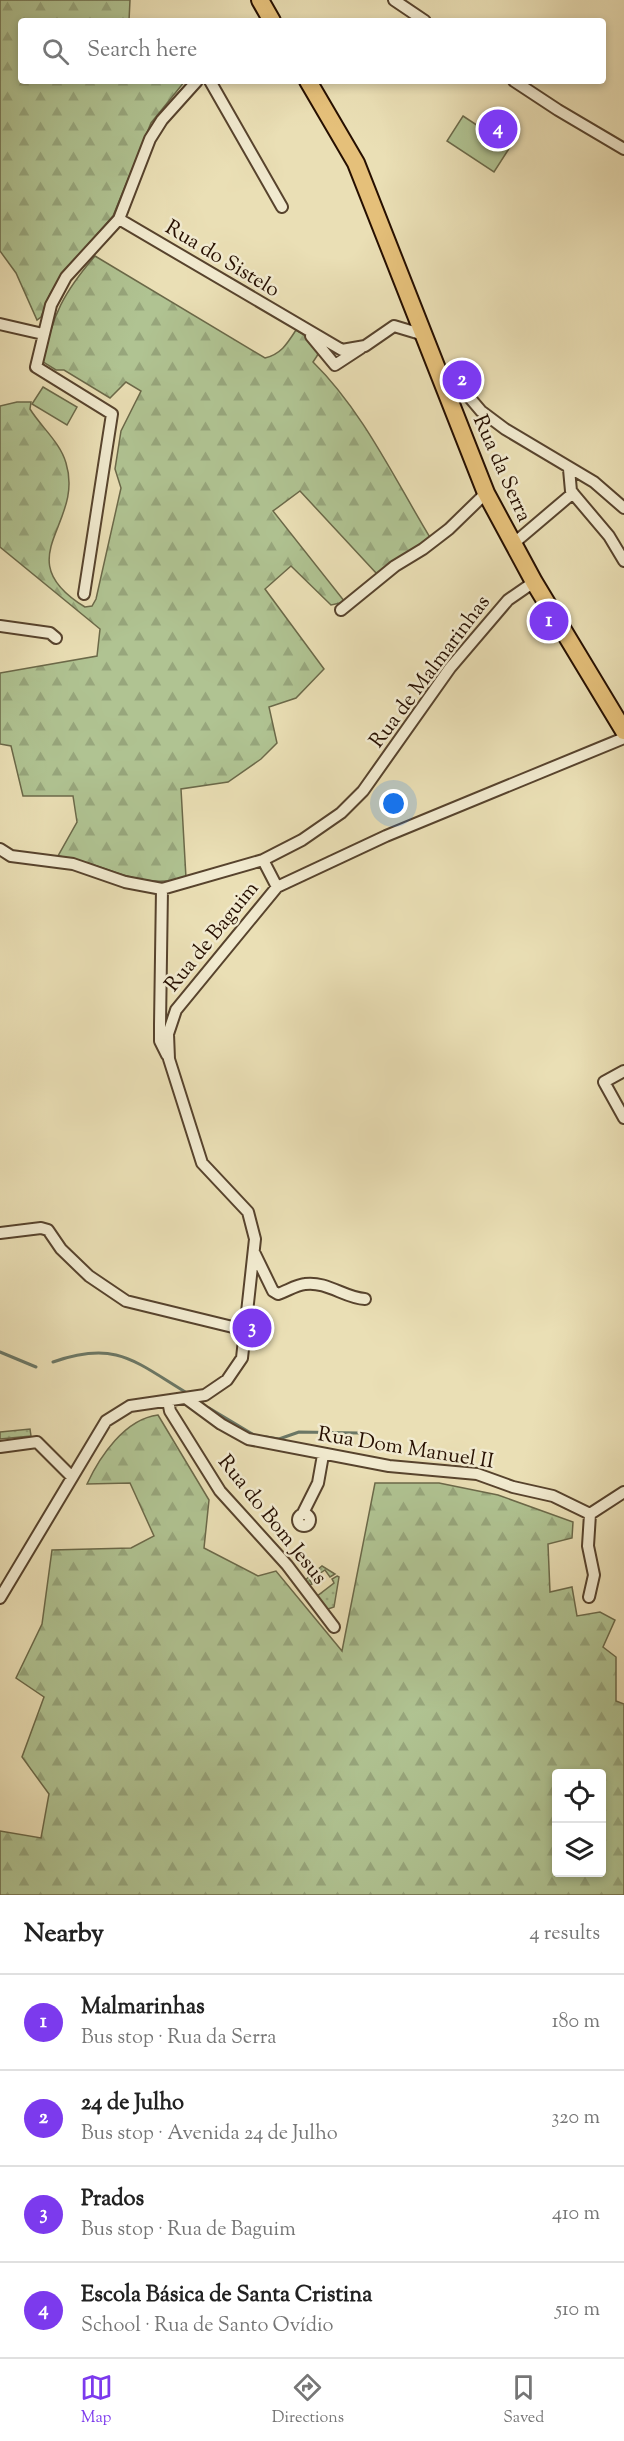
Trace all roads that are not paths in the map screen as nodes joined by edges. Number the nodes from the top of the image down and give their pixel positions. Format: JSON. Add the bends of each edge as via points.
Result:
{"nodes":[{"id":1,"x":260,"y":0,"type":"edge"},
{"id":2,"x":394,"y":0,"type":"edge"},
{"id":3,"x":269,"y":18,"type":"edge"},
{"id":4,"x":421,"y":18,"type":"edge"},
{"id":5,"x":193,"y":84,"type":"edge"},
{"id":6,"x":212,"y":84,"type":"edge"},
{"id":7,"x":310,"y":84,"type":"edge"},
{"id":8,"x":519,"y":84,"type":"edge"},
{"id":9,"x":624,"y":149,"type":"edge"},
{"id":10,"x":282,"y":207,"type":"dead end"},
{"id":11,"x":119,"y":219,"type":"junction"},
{"id":12,"x":0,"y":324,"type":"edge"},
{"id":13,"x":307,"y":331,"type":"junction"},
{"id":14,"x":43,"y":334,"type":"junction"},
{"id":15,"x":424,"y":335,"type":"junction"},
{"id":16,"x":365,"y":346,"type":"junction"},
{"id":17,"x":441,"y":379,"type":"junction"},
{"id":18,"x":569,"y":469,"type":"junction"},
{"id":19,"x":486,"y":493,"type":"junction"},
{"id":20,"x":573,"y":493,"type":"junction"},
{"id":21,"x":624,"y":508,"type":"edge"},
{"id":22,"x":513,"y":544,"type":"junction"},
{"id":23,"x":624,"y":561,"type":"edge"},
{"id":24,"x":534,"y":582,"type":"junction"},
{"id":25,"x":84,"y":594,"type":"dead end"},
{"id":26,"x":340,"y":610,"type":"dead end"},
{"id":27,"x":0,"y":626,"type":"edge"},
{"id":28,"x":56,"y":638,"type":"dead end"},
{"id":29,"x":624,"y":731,"type":"edge"},
{"id":30,"x":624,"y":738,"type":"edge"},
{"id":31,"x":0,"y":849,"type":"edge"},
{"id":32,"x":263,"y":860,"type":"junction"},
{"id":33,"x":277,"y":887,"type":"junction"},
{"id":34,"x":162,"y":889,"type":"junction"},
{"id":35,"x":169,"y":1059,"type":"junction"},
{"id":36,"x":624,"y":1071,"type":"edge"},
{"id":37,"x":624,"y":1118,"type":"edge"},
{"id":38,"x":0,"y":1233,"type":"edge"},
{"id":39,"x":254,"y":1252,"type":"junction"},
{"id":40,"x":365,"y":1299,"type":"dead end"},
{"id":41,"x":245,"y":1330,"type":"junction"},
{"id":42,"x":187,"y":1399,"type":"junction"},
{"id":43,"x":168,"y":1401,"type":"junction"},
{"id":44,"x":0,"y":1447,"type":"edge"},
{"id":45,"x":323,"y":1455,"type":"junction"},
{"id":46,"x":72,"y":1476,"type":"junction"},
{"id":47,"x":624,"y":1492,"type":"edge"},
{"id":48,"x":303,"y":1513,"type":"dead end"},
{"id":49,"x":590,"y":1514,"type":"junction"},
{"id":50,"x":590,"y":1597,"type":"dead end"},
{"id":51,"x":0,"y":1598,"type":"edge"},
{"id":52,"x":333,"y":1628,"type":"dead end"}],
"edges":[{"from":1,"to":3,"type":"main road"},
{"from":2,"to":4,"type":"street"},
{"from":5,"to":11,"type":"street","via":[[150,139]]},
{"from":6,"to":10,"type":"street"},
{"from":7,"to":15,"type":"main road","name":"Rua da Serra","via":[[356,164]]},
{"from":8,"to":9,"type":"street"},
{"from":11,"to":13,"type":"street","name":"Rua do Sistelo"},
{"from":11,"to":14,"type":"street","via":[[66,277],[51,305]]},
{"from":12,"to":14,"type":"street"},
{"from":13,"to":16,"type":"street","name":"Rua do Sistelo","via":[[342,350]]},
{"from":13,"to":16,"type":"street","name":"Rua do Sistelo","via":[[335,365]]},
{"from":14,"to":25,"type":"street","via":[[36,367],[112,414]]},
{"from":15,"to":16,"type":"street","name":"Rua do Sistelo","via":[[394,326]]},
{"from":15,"to":17,"type":"main road","name":"Rua da Serra"},
{"from":17,"to":18,"type":"street","via":[[464,391],[481,411],[505,429]]},
{"from":17,"to":19,"type":"main road","name":"Rua da Serra"},
{"from":18,"to":20,"type":"street"},
{"from":18,"to":21,"type":"street","via":[[594,482]]},
{"from":19,"to":22,"type":"main road","name":"Rua da Serra"},
{"from":19,"to":26,"type":"street","via":[[449,529]]},
{"from":20,"to":22,"type":"street"},
{"from":20,"to":23,"type":"street"},
{"from":22,"to":24,"type":"main road","name":"Rua da Serra"},
{"from":24,"to":29,"type":"main road","name":"Rua da Serra"},
{"from":24,"to":32,"type":"street","name":"Rua de Malmarinhas","via":[[508,600],[450,668],[363,791],[321,828]]},
{"from":27,"to":28,"type":"street","via":[[50,633]]},
{"from":30,"to":33,"type":"street","name":"Rua de Baguim","via":[[386,836]]},
{"from":31,"to":34,"type":"street","via":[[11,856],[73,864],[125,882]]},
{"from":32,"to":33,"type":"street"},
{"from":32,"to":34,"type":"street","name":"Rua de Malmarinhas"},
{"from":33,"to":35,"type":"street","name":"Rua de Baguim","via":[[177,1010],[168,1034]]},
{"from":34,"to":35,"type":"street","via":[[160,1041]]},
{"from":35,"to":39,"type":"street","name":"Rua de Baguim","via":[[201,1163],[248,1212],[254,1225]]},
{"from":36,"to":37,"type":"street","via":[[604,1082]]},
{"from":38,"to":41,"type":"street","via":[[48,1230],[89,1276],[126,1301]]},
{"from":39,"to":40,"type":"street","via":[[278,1294],[306,1284]]},
{"from":39,"to":41,"type":"street","name":"Rua de Baguim"},
{"from":41,"to":42,"type":"street","name":"Rua de Baguim","via":[[242,1358],[227,1380],[205,1395]]},
{"from":42,"to":43,"type":"street","name":"Rua de Baguim"},
{"from":42,"to":45,"type":"street","name":"Rua Dom Manuel II","via":[[248,1439]]},
{"from":43,"to":46,"type":"street","name":"Rua de Baguim","via":[[130,1406],[106,1421]]},
{"from":43,"to":52,"type":"street","name":"Rua do Bom Jesus","via":[[220,1491],[287,1565]]},
{"from":44,"to":46,"type":"street","via":[[39,1444]]},
{"from":45,"to":48,"type":"street","via":[[318,1483]]},
{"from":45,"to":49,"type":"street","name":"Rua Dom Manuel II","via":[[477,1474],[553,1496]]},
{"from":46,"to":51,"type":"street","name":"Rua de Baguim"},
{"from":47,"to":49,"type":"street"},
{"from":49,"to":50,"type":"street","via":[[588,1546],[594,1575]]}]}
